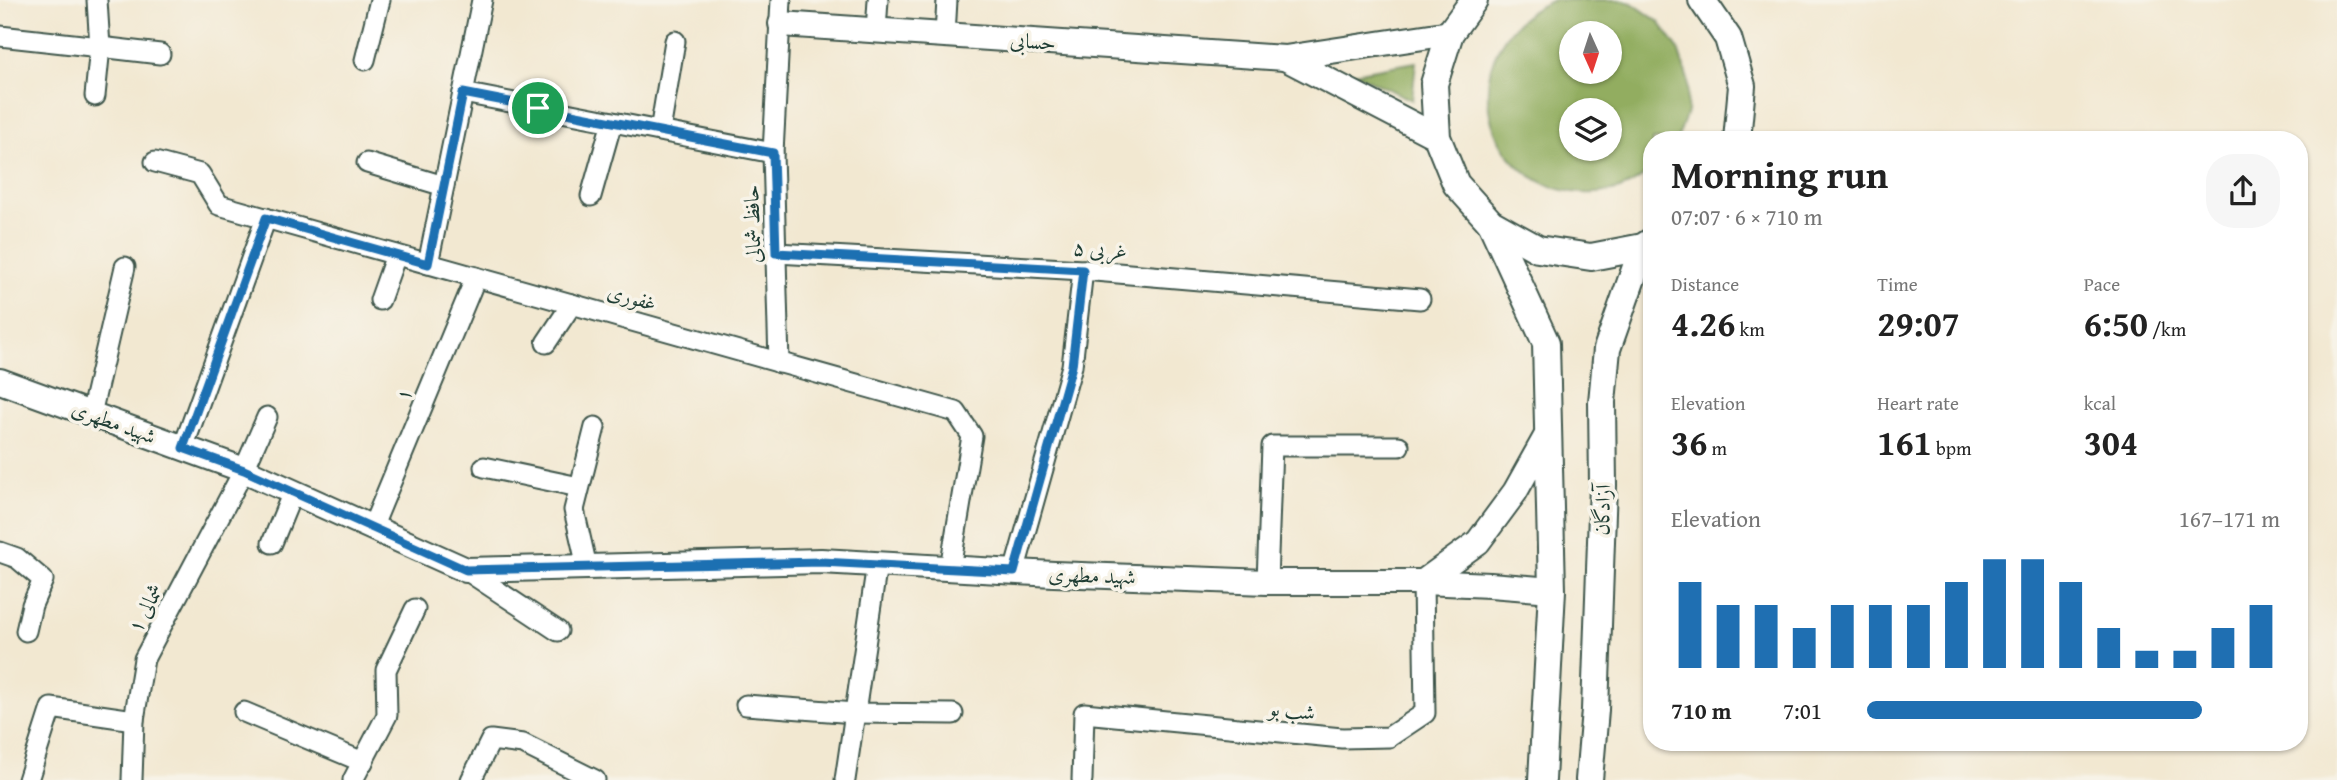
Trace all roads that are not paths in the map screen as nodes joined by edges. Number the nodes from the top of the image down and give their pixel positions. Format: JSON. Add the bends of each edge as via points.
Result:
{"nodes":[{"id":1,"x":96,"y":0,"type":"edge"},
{"id":2,"x":380,"y":0,"type":"edge"},
{"id":3,"x":482,"y":0,"type":"edge"},
{"id":4,"x":878,"y":0,"type":"edge"},
{"id":5,"x":947,"y":0,"type":"edge"},
{"id":6,"x":1474,"y":0,"type":"edge"},
{"id":7,"x":1702,"y":0,"type":"edge"},
{"id":8,"x":781,"y":12,"type":"edge"},
{"id":9,"x":876,"y":31,"type":"junction"},
{"id":10,"x":1450,"y":33,"type":"junction"},
{"id":11,"x":0,"y":36,"type":"edge"},
{"id":12,"x":945,"y":36,"type":"junction"},
{"id":13,"x":676,"y":41,"type":"dead end"},
{"id":14,"x":100,"y":47,"type":"junction"},
{"id":15,"x":160,"y":54,"type":"dead end"},
{"id":16,"x":1285,"y":58,"type":"junction"},
{"id":17,"x":365,"y":60,"type":"dead end"},
{"id":18,"x":463,"y":93,"type":"junction"},
{"id":19,"x":95,"y":96,"type":"dead end"},
{"id":20,"x":612,"y":122,"type":"junction"},
{"id":21,"x":660,"y":131,"type":"junction"},
{"id":22,"x":1738,"y":131,"type":"edge"},
{"id":23,"x":1437,"y":137,"type":"junction"},
{"id":24,"x":773,"y":153,"type":"junction"},
{"id":25,"x":155,"y":162,"type":"dead end"},
{"id":26,"x":367,"y":163,"type":"dead end"},
{"id":27,"x":444,"y":186,"type":"junction"},
{"id":28,"x":591,"y":196,"type":"dead end"},
{"id":29,"x":266,"y":218,"type":"junction"},
{"id":30,"x":1491,"y":223,"type":"junction"},
{"id":31,"x":1643,"y":245,"type":"edge"},
{"id":32,"x":776,"y":253,"type":"junction"},
{"id":33,"x":396,"y":255,"type":"junction"},
{"id":34,"x":1643,"y":257,"type":"edge"},
{"id":35,"x":428,"y":264,"type":"junction"},
{"id":36,"x":125,"y":267,"type":"dead end"},
{"id":37,"x":1083,"y":270,"type":"junction"},
{"id":38,"x":476,"y":277,"type":"junction"},
{"id":39,"x":1420,"y":299,"type":"dead end"},
{"id":40,"x":380,"y":300,"type":"dead end"},
{"id":41,"x":572,"y":304,"type":"junction"},
{"id":42,"x":546,"y":343,"type":"dead end"},
{"id":43,"x":779,"y":363,"type":"junction"},
{"id":44,"x":0,"y":381,"type":"edge"},
{"id":45,"x":91,"y":414,"type":"junction"},
{"id":46,"x":267,"y":417,"type":"dead end"},
{"id":47,"x":595,"y":428,"type":"dead end"},
{"id":48,"x":1548,"y":433,"type":"junction"},
{"id":49,"x":1399,"y":446,"type":"dead end"},
{"id":50,"x":183,"y":448,"type":"junction"},
{"id":51,"x":484,"y":467,"type":"dead end"},
{"id":52,"x":244,"y":470,"type":"junction"},
{"id":53,"x":579,"y":487,"type":"junction"},
{"id":54,"x":293,"y":492,"type":"junction"},
{"id":55,"x":372,"y":528,"type":"junction"},
{"id":56,"x":271,"y":543,"type":"dead end"},
{"id":57,"x":0,"y":552,"type":"edge"},
{"id":58,"x":877,"y":564,"type":"junction"},
{"id":59,"x":587,"y":568,"type":"junction"},
{"id":60,"x":950,"y":568,"type":"junction"},
{"id":61,"x":466,"y":570,"type":"junction"},
{"id":62,"x":1014,"y":572,"type":"junction"},
{"id":63,"x":1267,"y":582,"type":"junction"},
{"id":64,"x":1423,"y":582,"type":"junction"},
{"id":65,"x":1552,"y":590,"type":"junction"},
{"id":66,"x":415,"y":609,"type":"dead end"},
{"id":67,"x":26,"y":631,"type":"dead end"},
{"id":68,"x":558,"y":631,"type":"dead end"},
{"id":69,"x":746,"y":705,"type":"dead end"},
{"id":70,"x":244,"y":712,"type":"dead end"},
{"id":71,"x":855,"y":712,"type":"junction"},
{"id":72,"x":953,"y":714,"type":"dead end"},
{"id":73,"x":134,"y":720,"type":"junction"},
{"id":74,"x":363,"y":762,"type":"junction"},
{"id":75,"x":29,"y":780,"type":"edge"},
{"id":76,"x":132,"y":780,"type":"edge"},
{"id":77,"x":353,"y":780,"type":"edge"},
{"id":78,"x":471,"y":780,"type":"edge"},
{"id":79,"x":595,"y":780,"type":"edge"},
{"id":80,"x":845,"y":780,"type":"edge"},
{"id":81,"x":1082,"y":780,"type":"edge"},
{"id":82,"x":1542,"y":780,"type":"edge"},
{"id":83,"x":1589,"y":780,"type":"edge"}],
"edges":[{"from":1,"to":14,"type":"street"},
{"from":2,"to":17,"type":"street"},
{"from":3,"to":18,"type":"street"},
{"from":4,"to":9,"type":"street"},
{"from":5,"to":12,"type":"street"},
{"from":6,"to":10,"type":"main road"},
{"from":7,"to":22,"type":"main road","via":[[1728,38],[1742,86]]},
{"from":8,"to":9,"type":"street","name":"حسابی"},
{"from":8,"to":24,"type":"street","name":"حافظ شمالی"},
{"from":9,"to":12,"type":"street","name":"حسابی"},
{"from":10,"to":16,"type":"street","name":"حسابی"},
{"from":10,"to":23,"type":"main road","via":[[1434,84]]},
{"from":11,"to":14,"type":"street"},
{"from":12,"to":16,"type":"street","name":"حسابی"},
{"from":13,"to":21,"type":"street"},
{"from":14,"to":15,"type":"street"},
{"from":14,"to":19,"type":"street"},
{"from":16,"to":23,"type":"street","name":"حسابی"},
{"from":18,"to":20,"type":"street"},
{"from":18,"to":27,"type":"street"},
{"from":20,"to":21,"type":"street"},
{"from":20,"to":28,"type":"street"},
{"from":21,"to":24,"type":"street"},
{"from":23,"to":30,"type":"main road","via":[[1456,184]]},
{"from":24,"to":32,"type":"street","name":"حافظ شمالی"},
{"from":25,"to":29,"type":"street","name":"غفوری","via":[[200,174],[219,205]]},
{"from":26,"to":27,"type":"street"},
{"from":27,"to":35,"type":"street"},
{"from":29,"to":33,"type":"street","name":"غفوری"},
{"from":29,"to":50,"type":"street"},
{"from":30,"to":31,"type":"main road","via":[[1538,249],[1591,257]]},
{"from":30,"to":48,"type":"main road","via":[[1546,343]]},
{"from":32,"to":37,"type":"street","name":"۵ غربی"},
{"from":32,"to":43,"type":"street","name":"حافظ شمالی"},
{"from":33,"to":35,"type":"street","name":"غفوری"},
{"from":33,"to":40,"type":"street"},
{"from":34,"to":83,"type":"main road","name":"آزادگان","via":[[1607,349]]},
{"from":35,"to":38,"type":"street","name":"غفوری"},
{"from":36,"to":45,"type":"street"},
{"from":37,"to":39,"type":"street","name":"۵ غربی"},
{"from":37,"to":62,"type":"street","via":[[1072,366]]},
{"from":38,"to":41,"type":"street","name":"غفوری"},
{"from":38,"to":55,"type":"street","name":"۱"},
{"from":41,"to":42,"type":"street"},
{"from":41,"to":43,"type":"street","name":"غفوری"},
{"from":43,"to":60,"type":"street","name":"غفوری","via":[[956,412],[972,436]]},
{"from":44,"to":45,"type":"street","name":"شهید مطهری"},
{"from":45,"to":50,"type":"street","name":"شهید مطهری"},
{"from":46,"to":52,"type":"street","name":"۱ شمالی"},
{"from":47,"to":53,"type":"street"},
{"from":48,"to":64,"type":"street","via":[[1515,492],[1478,542]]},
{"from":48,"to":65,"type":"main road"},
{"from":49,"to":63,"type":"street","via":[[1272,446]]},
{"from":50,"to":52,"type":"street","name":"شهید مطهری"},
{"from":51,"to":53,"type":"street"},
{"from":52,"to":54,"type":"street","name":"شهید مطهری"},
{"from":52,"to":73,"type":"street","name":"۱ شمالی","via":[[144,659]]},
{"from":53,"to":59,"type":"street","via":[[574,510]]},
{"from":54,"to":55,"type":"street","name":"شهید مطهری"},
{"from":54,"to":56,"type":"street"},
{"from":55,"to":61,"type":"street","name":"شهید مطهری"},
{"from":57,"to":67,"type":"street","via":[[18,558],[43,580]]},
{"from":58,"to":59,"type":"street","name":"شهید مطهری"},
{"from":58,"to":60,"type":"street","name":"شهید مطهری"},
{"from":58,"to":71,"type":"street"},
{"from":59,"to":61,"type":"street","name":"شهید مطهری"},
{"from":60,"to":62,"type":"street","name":"شهید مطهری"},
{"from":61,"to":68,"type":"street"},
{"from":62,"to":63,"type":"street","name":"شهید مطهری"},
{"from":63,"to":64,"type":"street","name":"شهید مطهری"},
{"from":64,"to":65,"type":"street","name":"شهید مطهری"},
{"from":64,"to":81,"type":"street","name":"شب بو","via":[[1425,713],[1388,737],[1342,738],[1084,713]]},
{"from":65,"to":82,"type":"main road"},
{"from":66,"to":74,"type":"street","via":[[386,670],[387,715]]},
{"from":69,"to":71,"type":"street"},
{"from":70,"to":74,"type":"street"},
{"from":71,"to":72,"type":"street"},
{"from":71,"to":80,"type":"street"},
{"from":73,"to":75,"type":"street","via":[[51,708]]},
{"from":73,"to":76,"type":"street","name":"۱ شمالی"},
{"from":74,"to":77,"type":"street"},
{"from":78,"to":79,"type":"street","via":[[491,740],[523,744]]}]}
